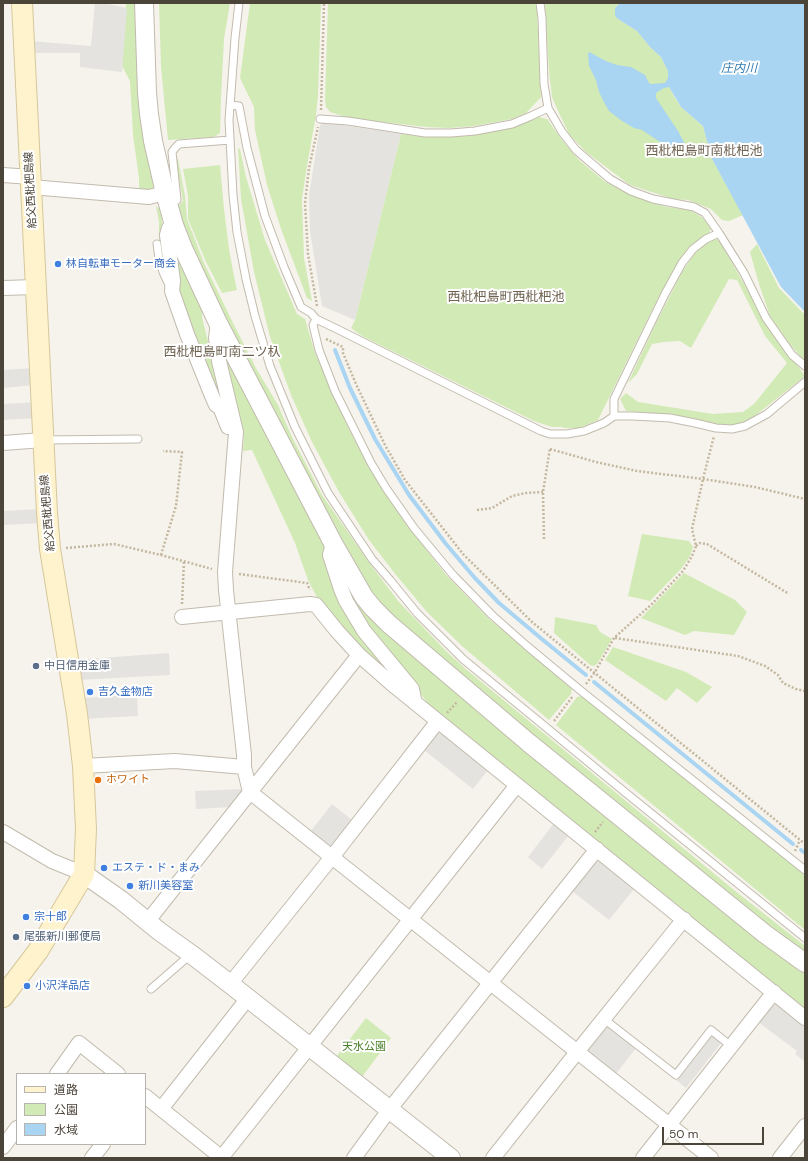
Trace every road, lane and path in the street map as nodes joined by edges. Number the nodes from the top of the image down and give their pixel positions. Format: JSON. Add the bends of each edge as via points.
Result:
{"nodes":[{"id":1,"x":22,"y":3,"type":"edge"},
{"id":2,"x":239,"y":3,"type":"edge"},
{"id":3,"x":324,"y":3,"type":"edge"},
{"id":4,"x":540,"y":3,"type":"edge"},
{"id":5,"x":142,"y":4,"type":"edge"},
{"id":6,"x":230,"y":104,"type":"junction"},
{"id":7,"x":548,"y":108,"type":"junction"},
{"id":8,"x":320,"y":119,"type":"junction"},
{"id":9,"x":230,"y":140,"type":"junction"},
{"id":10,"x":3,"y":175,"type":"edge"},
{"id":11,"x":31,"y":182,"type":"junction"},
{"id":12,"x":167,"y":200,"type":"junction"},
{"id":13,"x":174,"y":225,"type":"junction"},
{"id":14,"x":720,"y":233,"type":"junction"},
{"id":15,"x":157,"y":244,"type":"dead end"},
{"id":16,"x":36,"y":287,"type":"junction"},
{"id":17,"x":3,"y":288,"type":"edge"},
{"id":18,"x":172,"y":291,"type":"junction"},
{"id":19,"x":316,"y":318,"type":"junction"},
{"id":20,"x":218,"y":323,"type":"junction"},
{"id":21,"x":315,"y":336,"type":"junction"},
{"id":22,"x":805,"y":366,"type":"edge"},
{"id":23,"x":805,"y":382,"type":"edge"},
{"id":24,"x":614,"y":416,"type":"junction"},
{"id":25,"x":236,"y":428,"type":"junction"},
{"id":26,"x":716,"y":428,"type":"junction"},
{"id":27,"x":550,"y":434,"type":"junction"},
{"id":28,"x":138,"y":439,"type":"dead end"},
{"id":29,"x":43,"y":440,"type":"junction"},
{"id":30,"x":3,"y":443,"type":"edge"},
{"id":31,"x":550,"y":449,"type":"junction"},
{"id":32,"x":163,"y":451,"type":"dead end"},
{"id":33,"x":703,"y":479,"type":"junction"},
{"id":34,"x":543,"y":492,"type":"junction"},
{"id":35,"x":805,"y":499,"type":"edge"},
{"id":36,"x":477,"y":510,"type":"dead end"},
{"id":37,"x":544,"y":539,"type":"dead end"},
{"id":38,"x":333,"y":543,"type":"junction"},
{"id":39,"x":696,"y":546,"type":"junction"},
{"id":40,"x":50,"y":550,"type":"junction"},
{"id":41,"x":161,"y":555,"type":"junction"},
{"id":42,"x":184,"y":561,"type":"junction"},
{"id":43,"x":225,"y":572,"type":"junction"},
{"id":44,"x":789,"y":594,"type":"dead end"},
{"id":45,"x":316,"y":605,"type":"junction"},
{"id":46,"x":229,"y":612,"type":"junction"},
{"id":47,"x":182,"y":617,"type":"joint"},
{"id":48,"x":614,"y":638,"type":"junction"},
{"id":49,"x":359,"y":655,"type":"junction"},
{"id":50,"x":595,"y":672,"type":"junction"},
{"id":51,"x":466,"y":690,"type":"junction"},
{"id":52,"x":580,"y":690,"type":"junction"},
{"id":53,"x":805,"y":691,"type":"edge"},
{"id":54,"x":415,"y":701,"type":"junction"},
{"id":55,"x":438,"y":722,"type":"junction"},
{"id":56,"x":548,"y":729,"type":"junction"},
{"id":57,"x":83,"y":766,"type":"junction"},
{"id":58,"x":244,"y":767,"type":"junction"},
{"id":59,"x":516,"y":785,"type":"junction"},
{"id":60,"x":250,"y":792,"type":"junction"},
{"id":61,"x":3,"y":832,"type":"edge"},
{"id":62,"x":805,"y":844,"type":"edge"},
{"id":63,"x":597,"y":849,"type":"junction"},
{"id":64,"x":332,"y":857,"type":"junction"},
{"id":65,"x":805,"y":870,"type":"edge"},
{"id":66,"x":84,"y":874,"type":"junction"},
{"id":67,"x":410,"y":919,"type":"junction"},
{"id":68,"x":684,"y":919,"type":"junction"},
{"id":69,"x":147,"y":922,"type":"junction"},
{"id":70,"x":805,"y":938,"type":"edge"},
{"id":71,"x":191,"y":954,"type":"junction"},
{"id":72,"x":805,"y":963,"type":"edge"},
{"id":73,"x":490,"y":983,"type":"junction"},
{"id":74,"x":230,"y":984,"type":"junction"},
{"id":75,"x":151,"y":989,"type":"dead end"},
{"id":76,"x":774,"y":992,"type":"junction"},
{"id":77,"x":3,"y":997,"type":"edge"},
{"id":78,"x":248,"y":998,"type":"junction"},
{"id":79,"x":805,"y":1018,"type":"edge"},
{"id":80,"x":604,"y":1019,"type":"junction"},
{"id":81,"x":309,"y":1046,"type":"junction"},
{"id":82,"x":731,"y":1046,"type":"junction"},
{"id":83,"x":577,"y":1052,"type":"junction"},
{"id":84,"x":57,"y":1073,"type":"edge"},
{"id":85,"x":117,"y":1073,"type":"edge"},
{"id":86,"x":146,"y":1097,"type":"edge"},
{"id":87,"x":161,"y":1109,"type":"junction"},
{"id":88,"x":389,"y":1110,"type":"junction"},
{"id":89,"x":669,"y":1125,"type":"junction"},
{"id":90,"x":805,"y":1126,"type":"edge"},
{"id":91,"x":16,"y":1129,"type":"edge"},
{"id":92,"x":103,"y":1145,"type":"edge"},
{"id":93,"x":3,"y":1147,"type":"edge"},
{"id":94,"x":92,"y":1158,"type":"edge"},
{"id":95,"x":221,"y":1158,"type":"edge"},
{"id":96,"x":354,"y":1158,"type":"edge"},
{"id":97,"x":451,"y":1158,"type":"edge"},
{"id":98,"x":494,"y":1158,"type":"edge"},
{"id":99,"x":643,"y":1158,"type":"edge"},
{"id":100,"x":711,"y":1158,"type":"edge"},
{"id":101,"x":780,"y":1158,"type":"edge"}],
"edges":[{"from":1,"to":11,"type":"main road","name":"給父西枇杷島線"},
{"from":2,"to":6,"type":"lane"},
{"from":3,"to":8,"type":"path"},
{"from":4,"to":7,"type":"lane","via":[[544,84]]},
{"from":5,"to":12,"type":"street","via":[[146,93],[153,141]]},
{"from":6,"to":9,"type":"lane"},
{"from":6,"to":19,"type":"lane","via":[[239,106],[254,179],[284,267],[301,307]]},
{"from":7,"to":8,"type":"lane","via":[[512,124],[451,133],[425,133]]},
{"from":7,"to":14,"type":"lane","via":[[576,150],[610,179],[631,191],[653,199],[694,207],[705,213]]},
{"from":8,"to":19,"type":"path","via":[[309,168],[305,203],[308,254],[317,302]]},
{"from":9,"to":12,"type":"lane","via":[[180,144],[175,148],[172,152],[178,200]]},
{"from":9,"to":56,"type":"lane","via":[[237,232],[255,316],[280,391],[328,493],[372,559],[418,613],[464,659]]},
{"from":10,"to":11,"type":"street"},
{"from":11,"to":12,"type":"street"},
{"from":11,"to":16,"type":"main road","name":"給父西枇杷島線"},
{"from":12,"to":13,"type":"street"},
{"from":13,"to":18,"type":"street","via":[[169,228],[167,235]]},
{"from":13,"to":20,"type":"street"},
{"from":14,"to":22,"type":"lane","via":[[744,273],[766,318],[792,355]]},
{"from":14,"to":24,"type":"lane","via":[[706,239],[682,262],[614,399]]},
{"from":15,"to":18,"type":"lane","via":[[163,272]]},
{"from":16,"to":17,"type":"street"},
{"from":16,"to":29,"type":"main road","name":"給父西枇杷島線"},
{"from":18,"to":25,"type":"street","via":[[216,406],[220,407],[228,429]]},
{"from":19,"to":21,"type":"lane","via":[[313,325]]},
{"from":19,"to":27,"type":"lane"},
{"from":20,"to":25,"type":"street","via":[[216,338],[219,361]]},
{"from":20,"to":38,"type":"street"},
{"from":21,"to":50,"type":"path","via":[[321,336],[343,347],[356,384],[405,480],[463,554],[532,622]]},
{"from":21,"to":52,"type":"lane","via":[[336,391],[359,439],[386,488],[414,528],[492,615]]},
{"from":23,"to":26,"type":"lane","via":[[767,414],[745,426],[732,429]]},
{"from":24,"to":26,"type":"lane","via":[[670,418]]},
{"from":24,"to":27,"type":"lane","via":[[584,431]]},
{"from":25,"to":43,"type":"street"},
{"from":26,"to":33,"type":"path"},
{"from":27,"to":31,"type":"path"},
{"from":28,"to":29,"type":"lane"},
{"from":29,"to":30,"type":"street"},
{"from":29,"to":40,"type":"main road","name":"給父西枇杷島線"},
{"from":31,"to":33,"type":"path","via":[[630,469]]},
{"from":31,"to":34,"type":"path"},
{"from":32,"to":41,"type":"path","via":[[182,452],[176,506]]},
{"from":33,"to":35,"type":"path","via":[[755,487]]},
{"from":33,"to":39,"type":"path","via":[[692,529]]},
{"from":34,"to":36,"type":"path","via":[[512,496],[492,508]]},
{"from":34,"to":37,"type":"path"},
{"from":38,"to":51,"type":"street","via":[[356,585],[373,608]]},
{"from":38,"to":54,"type":"street","via":[[330,555],[346,601],[364,631],[412,689]]},
{"from":39,"to":44,"type":"path","via":[[700,543],[707,544]]},
{"from":39,"to":48,"type":"path","via":[[683,572]]},
{"from":40,"to":41,"type":"path","via":[[114,544]]},
{"from":40,"to":57,"type":"main road","name":"給父西枇杷島線"},
{"from":41,"to":42,"type":"path"},
{"from":42,"to":43,"type":"path"},
{"from":42,"to":47,"type":"path"},
{"from":43,"to":45,"type":"path","via":[[307,583]]},
{"from":43,"to":46,"type":"street"},
{"from":45,"to":46,"type":"street"},
{"from":45,"to":49,"type":"street"},
{"from":46,"to":47,"type":"street"},
{"from":46,"to":58,"type":"street"},
{"from":48,"to":50,"type":"path"},
{"from":48,"to":53,"type":"path","via":[[738,656],[765,666],[778,675],[783,683]]},
{"from":49,"to":54,"type":"street"},
{"from":49,"to":60,"type":"street"},
{"from":50,"to":52,"type":"path"},
{"from":50,"to":62,"type":"path"},
{"from":51,"to":55,"type":"path"},
{"from":51,"to":72,"type":"street","via":[[688,872]]},
{"from":52,"to":56,"type":"path"},
{"from":52,"to":65,"type":"lane"},
{"from":54,"to":55,"type":"street"},
{"from":55,"to":59,"type":"street"},
{"from":55,"to":64,"type":"street"},
{"from":56,"to":70,"type":"lane"},
{"from":57,"to":58,"type":"street","via":[[174,761]]},
{"from":57,"to":66,"type":"main road","name":"給父西枇杷島線","via":[[86,829]]},
{"from":58,"to":60,"type":"street"},
{"from":59,"to":63,"type":"street"},
{"from":59,"to":67,"type":"street"},
{"from":60,"to":64,"type":"street"},
{"from":60,"to":69,"type":"street"},
{"from":61,"to":66,"type":"street","via":[[52,861]]},
{"from":63,"to":68,"type":"street"},
{"from":63,"to":73,"type":"street"},
{"from":64,"to":67,"type":"street"},
{"from":64,"to":74,"type":"street"},
{"from":66,"to":69,"type":"street"},
{"from":66,"to":77,"type":"main road","name":"給父西枇杷島線","via":[[38,951]]},
{"from":67,"to":73,"type":"street"},
{"from":67,"to":81,"type":"street"},
{"from":68,"to":76,"type":"street"},
{"from":68,"to":80,"type":"street"},
{"from":69,"to":71,"type":"street"},
{"from":71,"to":74,"type":"street"},
{"from":71,"to":75,"type":"lane"},
{"from":73,"to":83,"type":"street"},
{"from":73,"to":88,"type":"street"},
{"from":74,"to":78,"type":"street"},
{"from":76,"to":79,"type":"street"},
{"from":76,"to":82,"type":"street"},
{"from":78,"to":81,"type":"street"},
{"from":78,"to":87,"type":"street"},
{"from":80,"to":82,"type":"lane","via":[[676,1075],[711,1030]]},
{"from":80,"to":83,"type":"street"},
{"from":81,"to":88,"type":"street"},
{"from":81,"to":95,"type":"street"},
{"from":82,"to":89,"type":"street"},
{"from":83,"to":89,"type":"street"},
{"from":83,"to":98,"type":"street"},
{"from":84,"to":85,"type":"street","via":[[79,1043]]},
{"from":86,"to":87,"type":"street"},
{"from":87,"to":95,"type":"street"},
{"from":88,"to":96,"type":"street"},
{"from":88,"to":97,"type":"street"},
{"from":89,"to":99,"type":"street"},
{"from":89,"to":100,"type":"street"},
{"from":90,"to":101,"type":"street"},
{"from":91,"to":93,"type":"street"},
{"from":92,"to":94,"type":"street"}]}
